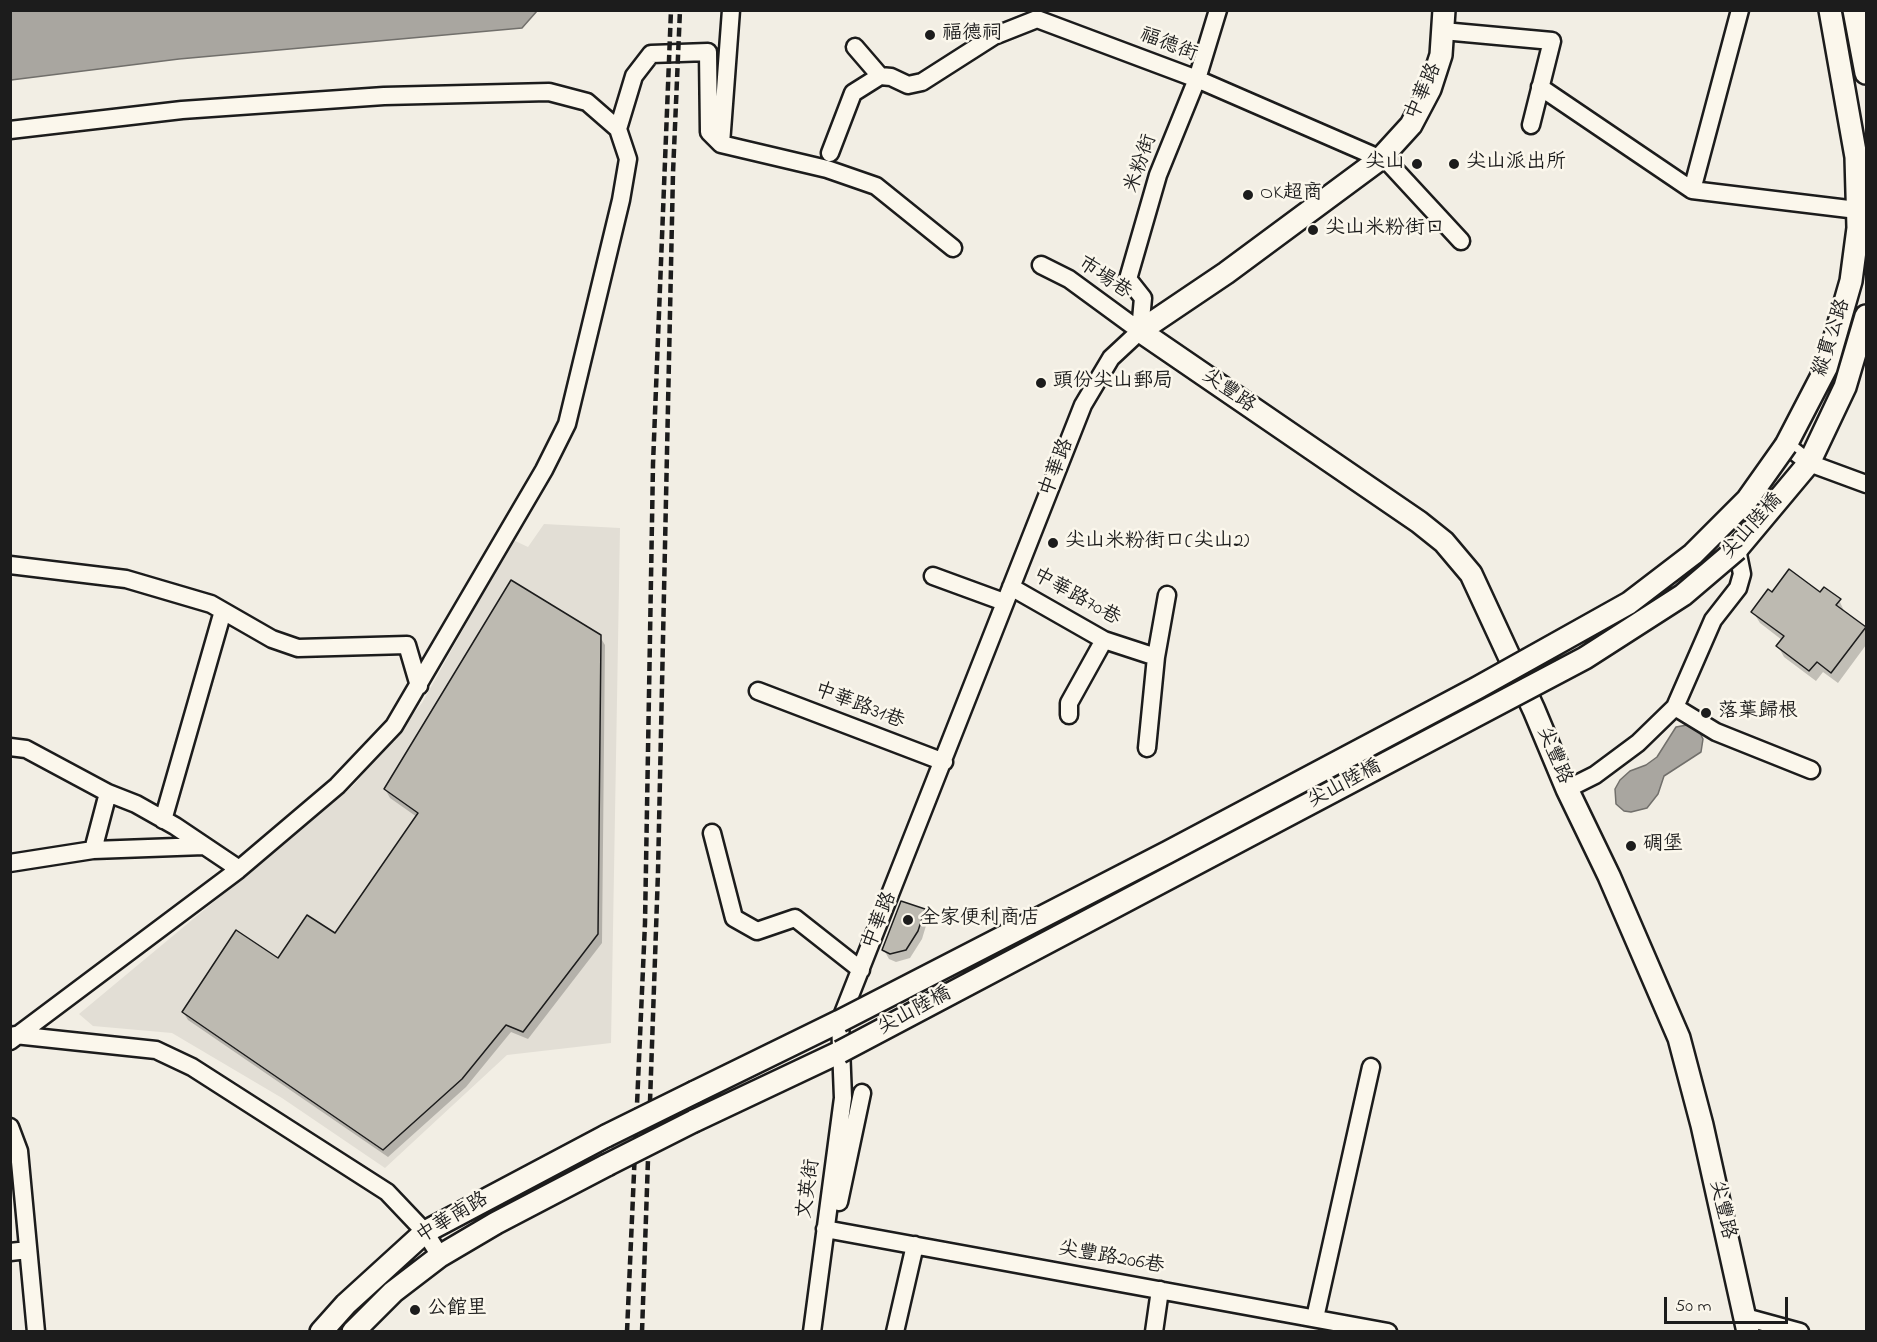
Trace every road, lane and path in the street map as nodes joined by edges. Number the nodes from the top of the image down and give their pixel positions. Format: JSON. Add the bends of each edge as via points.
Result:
{"nodes":[{"id":1,"x":731,"y":10,"type":"edge"},
{"id":2,"x":1218,"y":10,"type":"edge"},
{"id":3,"x":1740,"y":10,"type":"edge"},
{"id":4,"x":1830,"y":10,"type":"edge"},
{"id":5,"x":1854,"y":10,"type":"edge"},
{"id":6,"x":1444,"y":21,"type":"edge"},
{"id":7,"x":1863,"y":36,"type":"edge"},
{"id":8,"x":855,"y":46,"type":"dead end"},
{"id":9,"x":1866,"y":73,"type":"edge"},
{"id":10,"x":880,"y":76,"type":"junction"},
{"id":11,"x":1197,"y":79,"type":"junction"},
{"id":12,"x":1540,"y":87,"type":"junction"},
{"id":13,"x":1530,"y":125,"type":"dead end"},
{"id":14,"x":618,"y":129,"type":"junction"},
{"id":15,"x":10,"y":130,"type":"edge"},
{"id":16,"x":721,"y":144,"type":"junction"},
{"id":17,"x":830,"y":153,"type":"dead end"},
{"id":18,"x":1380,"y":159,"type":"junction"},
{"id":19,"x":1692,"y":190,"type":"junction"},
{"id":20,"x":1857,"y":210,"type":"junction"},
{"id":21,"x":1461,"y":241,"type":"dead end"},
{"id":22,"x":953,"y":248,"type":"dead end"},
{"id":23,"x":1041,"y":265,"type":"dead end"},
{"id":24,"x":1866,"y":316,"type":"edge"},
{"id":25,"x":1140,"y":331,"type":"junction"},
{"id":26,"x":1786,"y":445,"type":"junction"},
{"id":27,"x":1809,"y":463,"type":"junction"},
{"id":28,"x":1866,"y":484,"type":"edge"},
{"id":29,"x":1737,"y":549,"type":"junction"},
{"id":30,"x":10,"y":565,"type":"edge"},
{"id":31,"x":933,"y":576,"type":"dead end"},
{"id":32,"x":1011,"y":586,"type":"junction"},
{"id":33,"x":1167,"y":595,"type":"dead end"},
{"id":34,"x":1004,"y":602,"type":"junction"},
{"id":35,"x":223,"y":611,"type":"junction"},
{"id":36,"x":1104,"y":640,"type":"junction"},
{"id":37,"x":1156,"y":657,"type":"junction"},
{"id":38,"x":419,"y":686,"type":"junction"},
{"id":39,"x":758,"y":692,"type":"dead end"},
{"id":40,"x":1675,"y":707,"type":"junction"},
{"id":41,"x":1069,"y":715,"type":"dead end"},
{"id":42,"x":10,"y":747,"type":"edge"},
{"id":43,"x":1147,"y":748,"type":"dead end"},
{"id":44,"x":944,"y":762,"type":"junction"},
{"id":45,"x":1811,"y":770,"type":"dead end"},
{"id":46,"x":1567,"y":789,"type":"junction"},
{"id":47,"x":108,"y":793,"type":"junction"},
{"id":48,"x":163,"y":820,"type":"junction"},
{"id":49,"x":712,"y":833,"type":"dead end"},
{"id":50,"x":204,"y":846,"type":"junction"},
{"id":51,"x":93,"y":850,"type":"junction"},
{"id":52,"x":10,"y":862,"type":"edge"},
{"id":53,"x":239,"y":869,"type":"junction"},
{"id":54,"x":861,"y":970,"type":"junction"},
{"id":55,"x":840,"y":1020,"type":"junction"},
{"id":56,"x":13,"y":1037,"type":"edge"},
{"id":57,"x":840,"y":1052,"type":"junction"},
{"id":58,"x":1371,"y":1067,"type":"dead end"},
{"id":59,"x":862,"y":1093,"type":"dead end"},
{"id":60,"x":10,"y":1127,"type":"edge"},
{"id":61,"x":825,"y":1229,"type":"junction"},
{"id":62,"x":425,"y":1232,"type":"junction"},
{"id":63,"x":915,"y":1245,"type":"junction"},
{"id":64,"x":28,"y":1250,"type":"junction"},
{"id":65,"x":10,"y":1252,"type":"edge"},
{"id":66,"x":440,"y":1256,"type":"junction"},
{"id":67,"x":1160,"y":1290,"type":"junction"},
{"id":68,"x":1315,"y":1318,"type":"junction"},
{"id":69,"x":1746,"y":1324,"type":"edge"},
{"id":70,"x":36,"y":1332,"type":"edge"},
{"id":71,"x":321,"y":1332,"type":"edge"},
{"id":72,"x":353,"y":1332,"type":"edge"},
{"id":73,"x":812,"y":1332,"type":"edge"},
{"id":74,"x":895,"y":1332,"type":"edge"},
{"id":75,"x":1154,"y":1332,"type":"edge"},
{"id":76,"x":1388,"y":1332,"type":"edge"},
{"id":77,"x":1800,"y":1332,"type":"edge"}],
"edges":[{"from":1,"to":16,"type":"street"},
{"from":2,"to":11,"type":"street","name":"米粉街"},
{"from":3,"to":19,"type":"street"},
{"from":4,"to":20,"type":"main road","name":"縱貫公路","via":[[1856,157]]},
{"from":5,"to":7,"type":"main road"},
{"from":6,"to":12,"type":"street","via":[[1552,41]]},
{"from":6,"to":18,"type":"main road","name":"中華路","via":[[1441,55],[1430,89],[1411,125]]},
{"from":7,"to":9,"type":"main road"},
{"from":8,"to":10,"type":"street"},
{"from":10,"to":11,"type":"street","name":"福德街","via":[[891,76],[908,85],[922,82],[994,36],[1037,19]]},
{"from":10,"to":17,"type":"street","via":[[853,93]]},
{"from":11,"to":18,"type":"street","name":"福德街"},
{"from":11,"to":25,"type":"street","name":"米粉街","via":[[1158,175],[1128,279],[1143,298]]},
{"from":12,"to":13,"type":"street"},
{"from":12,"to":19,"type":"street"},
{"from":14,"to":15,"type":"street","via":[[587,102],[549,92],[384,96],[182,110]]},
{"from":14,"to":16,"type":"street","via":[[634,76],[651,54],[708,52],[709,132]]},
{"from":14,"to":38,"type":"street","via":[[628,159],[567,424]]},
{"from":16,"to":22,"type":"street","via":[[827,169],[876,186]]},
{"from":18,"to":21,"type":"street","name":"福德街","via":[[1388,162]]},
{"from":18,"to":25,"type":"main road","name":"中華路","via":[[1236,266]]},
{"from":19,"to":20,"type":"street"},
{"from":20,"to":26,"type":"main road","name":"縱貫公路","via":[[1851,281],[1827,368]]},
{"from":23,"to":25,"type":"street","name":"市場巷","via":[[1069,279]]},
{"from":24,"to":27,"type":"main road","name":"縱貫公路","via":[[1845,387]]},
{"from":25,"to":32,"type":"street","name":"中華路","via":[[1111,358],[1083,405]]},
{"from":25,"to":46,"type":"main road","name":"尖豐路","via":[[1341,466],[1444,542],[1471,574]]},
{"from":26,"to":27,"type":"street"},
{"from":26,"to":55,"type":"main road","name":"尖山陸橋","bridge":true,"via":[[1740,507],[1693,554],[1629,603],[1209,830]]},
{"from":27,"to":28,"type":"street"},
{"from":27,"to":29,"type":"main road","name":"尖山陸橋"},
{"from":29,"to":40,"type":"street","via":[[1742,574],[1738,588],[1713,620]]},
{"from":29,"to":57,"type":"main road","name":"尖山陸橋","bridge":true,"via":[[1683,595],[1585,658]]},
{"from":30,"to":35,"type":"street","via":[[126,579]]},
{"from":31,"to":34,"type":"street"},
{"from":32,"to":34,"type":"street","name":"中華路"},
{"from":32,"to":36,"type":"street","name":"中華路70巷"},
{"from":33,"to":37,"type":"street"},
{"from":34,"to":44,"type":"street","name":"中華路"},
{"from":35,"to":38,"type":"street","via":[[272,639],[298,648],[407,645]]},
{"from":35,"to":48,"type":"street"},
{"from":36,"to":37,"type":"street","name":"中華路70巷"},
{"from":36,"to":41,"type":"street","via":[[1069,703]]},
{"from":37,"to":43,"type":"street"},
{"from":38,"to":53,"type":"street","via":[[394,726],[337,786]]},
{"from":39,"to":44,"type":"street","name":"中華路31巷"},
{"from":40,"to":45,"type":"street","via":[[1716,732]]},
{"from":40,"to":46,"type":"street","via":[[1604,769]]},
{"from":42,"to":47,"type":"street","via":[[26,749]]},
{"from":44,"to":54,"type":"street","name":"中華路"},
{"from":46,"to":69,"type":"main road","name":"尖豐路","via":[[1610,876],[1678,1038],[1702,1125]]},
{"from":47,"to":48,"type":"street"},
{"from":47,"to":51,"type":"street"},
{"from":48,"to":50,"type":"street"},
{"from":49,"to":54,"type":"street","via":[[734,918],[757,931],[795,918]]},
{"from":50,"to":51,"type":"street"},
{"from":50,"to":53,"type":"street"},
{"from":51,"to":52,"type":"street"},
{"from":53,"to":56,"type":"street"},
{"from":54,"to":55,"type":"street","name":"中華路"},
{"from":55,"to":57,"type":"street","name":"中華路"},
{"from":55,"to":62,"type":"main road","name":"中華南路","bridge":true,"via":[[606,1136]]},
{"from":56,"to":62,"type":"street","via":[[156,1050],[192,1067],[387,1192]]},
{"from":57,"to":61,"type":"street","name":"文英街","via":[[843,1098]]},
{"from":57,"to":66,"type":"main road","name":"中華南路","bridge":true,"via":[[607,1165],[496,1222]]},
{"from":58,"to":68,"type":"street"},
{"from":59,"to":61,"type":"street","via":[[835,1219]]},
{"from":60,"to":64,"type":"street","via":[[19,1151]]},
{"from":61,"to":63,"type":"street","name":"尖豐路206巷"},
{"from":61,"to":73,"type":"street","name":"文英街"},
{"from":62,"to":66,"type":"street"},
{"from":62,"to":71,"type":"main road","name":"中華南路"},
{"from":63,"to":67,"type":"street","name":"尖豐路206巷"},
{"from":63,"to":74,"type":"street"},
{"from":64,"to":65,"type":"street"},
{"from":64,"to":70,"type":"street"},
{"from":66,"to":72,"type":"main road","name":"中華南路","via":[[393,1292]]},
{"from":67,"to":68,"type":"street","name":"尖豐路206巷"},
{"from":67,"to":75,"type":"street"},
{"from":68,"to":76,"type":"street","name":"尖豐路206巷"},
{"from":69,"to":77,"type":"street"}]}
